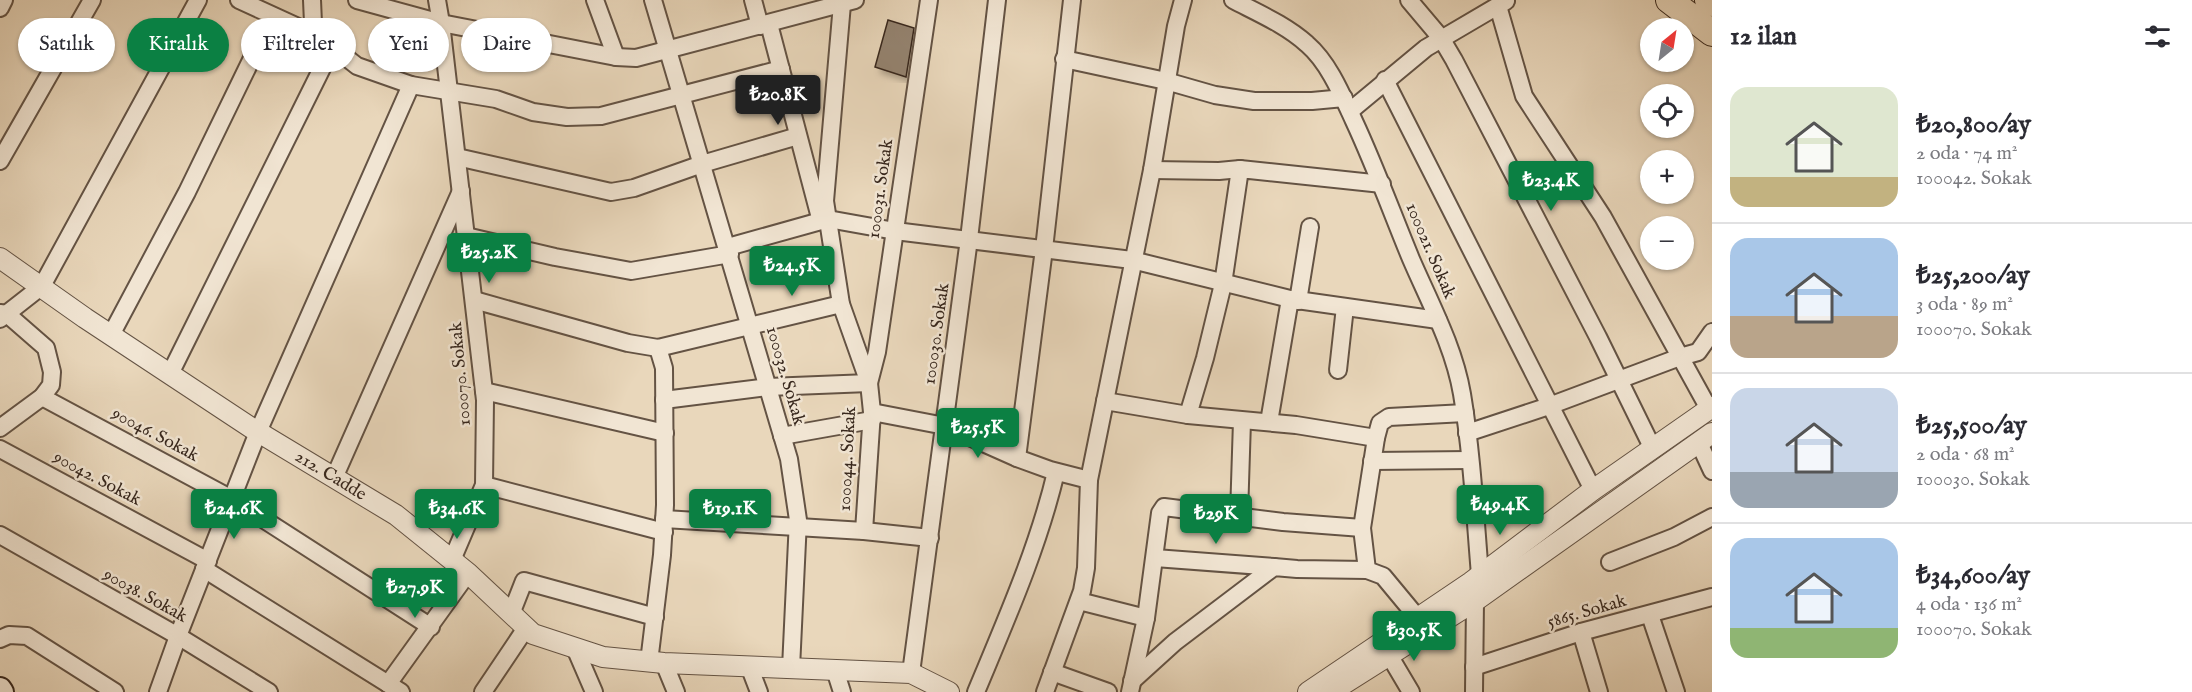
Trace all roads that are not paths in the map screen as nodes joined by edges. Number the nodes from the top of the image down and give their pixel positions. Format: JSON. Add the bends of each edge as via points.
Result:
{"nodes":[{"id":1,"x":4,"y":0,"type":"edge"},
{"id":2,"x":92,"y":0,"type":"edge"},
{"id":3,"x":198,"y":0,"type":"edge"},
{"id":4,"x":239,"y":0,"type":"edge"},
{"id":5,"x":312,"y":0,"type":"edge"},
{"id":6,"x":357,"y":0,"type":"edge"},
{"id":7,"x":437,"y":0,"type":"edge"},
{"id":8,"x":596,"y":0,"type":"edge"},
{"id":9,"x":653,"y":0,"type":"edge"},
{"id":10,"x":753,"y":0,"type":"edge"},
{"id":11,"x":929,"y":0,"type":"edge"},
{"id":12,"x":997,"y":0,"type":"edge"},
{"id":13,"x":1072,"y":0,"type":"edge"},
{"id":14,"x":1182,"y":0,"type":"edge"},
{"id":15,"x":1233,"y":0,"type":"edge"},
{"id":16,"x":1409,"y":0,"type":"edge"},
{"id":17,"x":1669,"y":0,"type":"edge"},
{"id":18,"x":1708,"y":0,"type":"edge"},
{"id":19,"x":846,"y":1,"type":"edge"},
{"id":20,"x":1503,"y":3,"type":"edge"},
{"id":21,"x":1712,"y":3,"type":"edge"},
{"id":22,"x":0,"y":8,"type":"edge"},
{"id":23,"x":272,"y":17,"type":"joint"},
{"id":24,"x":313,"y":18,"type":"edge"},
{"id":25,"x":423,"y":18,"type":"edge"},
{"id":26,"x":440,"y":18,"type":"edge"},
{"id":27,"x":449,"y":25,"type":"edge"},
{"id":28,"x":765,"y":25,"type":"junction"},
{"id":29,"x":1712,"y":33,"type":"edge"},
{"id":30,"x":1441,"y":38,"type":"junction"},
{"id":31,"x":667,"y":51,"type":"junction"},
{"id":32,"x":616,"y":57,"type":"junction"},
{"id":33,"x":1064,"y":59,"type":"junction"},
{"id":34,"x":356,"y":65,"type":"edge"},
{"id":35,"x":781,"y":69,"type":"junction"},
{"id":36,"x":312,"y":72,"type":"edge"},
{"id":37,"x":447,"y":72,"type":"edge"},
{"id":38,"x":1385,"y":80,"type":"junction"},
{"id":39,"x":1166,"y":81,"type":"junction"},
{"id":40,"x":411,"y":85,"type":"junction"},
{"id":41,"x":449,"y":90,"type":"junction"},
{"id":42,"x":681,"y":95,"type":"junction"},
{"id":43,"x":1347,"y":104,"type":"junction"},
{"id":44,"x":798,"y":136,"type":"junction"},
{"id":45,"x":457,"y":157,"type":"junction"},
{"id":46,"x":0,"y":160,"type":"edge"},
{"id":47,"x":702,"y":164,"type":"junction"},
{"id":48,"x":1240,"y":169,"type":"junction"},
{"id":49,"x":1152,"y":170,"type":"junction"},
{"id":50,"x":1382,"y":184,"type":"junction"},
{"id":51,"x":461,"y":190,"type":"junction"},
{"id":52,"x":824,"y":219,"type":"junction"},
{"id":53,"x":1310,"y":226,"type":"dead end"},
{"id":54,"x":895,"y":231,"type":"junction"},
{"id":55,"x":466,"y":236,"type":"junction"},
{"id":56,"x":969,"y":239,"type":"junction"},
{"id":57,"x":1044,"y":249,"type":"junction"},
{"id":58,"x":729,"y":250,"type":"junction"},
{"id":59,"x":0,"y":258,"type":"edge"},
{"id":60,"x":1132,"y":260,"type":"junction"},
{"id":61,"x":1223,"y":284,"type":"junction"},
{"id":62,"x":42,"y":286,"type":"junction"},
{"id":63,"x":474,"y":300,"type":"junction"},
{"id":64,"x":1294,"y":300,"type":"junction"},
{"id":65,"x":841,"y":304,"type":"junction"},
{"id":66,"x":1345,"y":307,"type":"junction"},
{"id":67,"x":2,"y":315,"type":"edge"},
{"id":68,"x":1438,"y":320,"type":"junction"},
{"id":69,"x":750,"y":325,"type":"junction"},
{"id":70,"x":1712,"y":332,"type":"edge"},
{"id":71,"x":111,"y":335,"type":"junction"},
{"id":72,"x":658,"y":348,"type":"junction"},
{"id":73,"x":1680,"y":357,"type":"junction"},
{"id":74,"x":1338,"y":370,"type":"dead end"},
{"id":75,"x":170,"y":374,"type":"junction"},
{"id":76,"x":1620,"y":380,"type":"junction"},
{"id":77,"x":869,"y":383,"type":"junction"},
{"id":78,"x":768,"y":387,"type":"junction"},
{"id":79,"x":484,"y":391,"type":"junction"},
{"id":80,"x":42,"y":397,"type":"junction"},
{"id":81,"x":664,"y":400,"type":"junction"},
{"id":82,"x":1105,"y":401,"type":"junction"},
{"id":83,"x":1549,"y":406,"type":"junction"},
{"id":84,"x":1711,"y":408,"type":"edge"},
{"id":85,"x":1465,"y":413,"type":"junction"},
{"id":86,"x":1188,"y":415,"type":"junction"},
{"id":87,"x":872,"y":416,"type":"junction"},
{"id":88,"x":1242,"y":421,"type":"junction"},
{"id":89,"x":1269,"y":422,"type":"junction"},
{"id":90,"x":945,"y":426,"type":"junction"},
{"id":91,"x":0,"y":428,"type":"edge"},
{"id":92,"x":258,"y":432,"type":"junction"},
{"id":93,"x":665,"y":432,"type":"junction"},
{"id":94,"x":1467,"y":433,"type":"junction"},
{"id":95,"x":782,"y":436,"type":"junction"},
{"id":96,"x":1376,"y":438,"type":"junction"},
{"id":97,"x":1705,"y":438,"type":"edge"},
{"id":98,"x":0,"y":449,"type":"edge"},
{"id":99,"x":1653,"y":449,"type":"junction"},
{"id":100,"x":1017,"y":458,"type":"junction"},
{"id":101,"x":1470,"y":460,"type":"junction"},
{"id":102,"x":1372,"y":461,"type":"junction"},
{"id":103,"x":1712,"y":471,"type":"edge"},
{"id":104,"x":1056,"y":472,"type":"junction"},
{"id":105,"x":334,"y":478,"type":"junction"},
{"id":106,"x":1089,"y":480,"type":"junction"},
{"id":107,"x":484,"y":485,"type":"junction"},
{"id":108,"x":1593,"y":490,"type":"junction"},
{"id":109,"x":232,"y":498,"type":"junction"},
{"id":110,"x":1239,"y":515,"type":"junction"},
{"id":111,"x":1712,"y":517,"type":"edge"},
{"id":112,"x":664,"y":526,"type":"junction"},
{"id":113,"x":798,"y":527,"type":"junction"},
{"id":114,"x":1362,"y":528,"type":"junction"},
{"id":115,"x":864,"y":531,"type":"junction"},
{"id":116,"x":0,"y":535,"type":"edge"},
{"id":117,"x":930,"y":538,"type":"junction"},
{"id":118,"x":1155,"y":558,"type":"junction"},
{"id":119,"x":452,"y":560,"type":"junction"},
{"id":120,"x":1610,"y":562,"type":"dead end"},
{"id":121,"x":206,"y":565,"type":"junction"},
{"id":122,"x":1274,"y":567,"type":"junction"},
{"id":123,"x":1367,"y":570,"type":"junction"},
{"id":124,"x":468,"y":573,"type":"junction"},
{"id":125,"x":1480,"y":575,"type":"junction"},
{"id":126,"x":1712,"y":597,"type":"edge"},
{"id":127,"x":1079,"y":601,"type":"junction"},
{"id":128,"x":1475,"y":601,"type":"junction"},
{"id":129,"x":1650,"y":615,"type":"junction"},
{"id":130,"x":655,"y":617,"type":"junction"},
{"id":131,"x":1418,"y":617,"type":"junction"},
{"id":132,"x":1146,"y":618,"type":"junction"},
{"id":133,"x":518,"y":621,"type":"junction"},
{"id":134,"x":431,"y":627,"type":"junction"},
{"id":135,"x":1581,"y":632,"type":"junction"},
{"id":136,"x":178,"y":636,"type":"junction"},
{"id":137,"x":0,"y":639,"type":"edge"},
{"id":138,"x":575,"y":648,"type":"junction"},
{"id":139,"x":1389,"y":656,"type":"junction"},
{"id":140,"x":657,"y":662,"type":"junction"},
{"id":141,"x":749,"y":666,"type":"junction"},
{"id":142,"x":1474,"y":667,"type":"junction"},
{"id":143,"x":791,"y":668,"type":"junction"},
{"id":144,"x":835,"y":670,"type":"junction"},
{"id":145,"x":1052,"y":672,"type":"junction"},
{"id":146,"x":911,"y":673,"type":"junction"},
{"id":147,"x":1131,"y":687,"type":"edge"},
{"id":148,"x":394,"y":688,"type":"edge"},
{"id":149,"x":160,"y":691,"type":"edge"},
{"id":150,"x":486,"y":691,"type":"edge"},
{"id":151,"x":115,"y":692,"type":"edge"},
{"id":152,"x":269,"y":692,"type":"edge"},
{"id":153,"x":594,"y":692,"type":"edge"},
{"id":154,"x":676,"y":692,"type":"edge"},
{"id":155,"x":759,"y":692,"type":"edge"},
{"id":156,"x":842,"y":692,"type":"edge"},
{"id":157,"x":949,"y":692,"type":"edge"},
{"id":158,"x":976,"y":692,"type":"edge"},
{"id":159,"x":1045,"y":692,"type":"edge"},
{"id":160,"x":1108,"y":692,"type":"edge"},
{"id":161,"x":1308,"y":692,"type":"edge"},
{"id":162,"x":1332,"y":692,"type":"edge"},
{"id":163,"x":1411,"y":692,"type":"edge"},
{"id":164,"x":1474,"y":692,"type":"edge"},
{"id":165,"x":1599,"y":692,"type":"edge"},
{"id":166,"x":1676,"y":692,"type":"edge"}],
"edges":[{"from":1,"to":22,"type":"street"},
{"from":2,"to":46,"type":"street"},
{"from":3,"to":62,"type":"street"},
{"from":4,"to":23,"type":"street"},
{"from":5,"to":24,"type":"street"},
{"from":6,"to":25,"type":"street"},
{"from":7,"to":26,"type":"street","name":"100070. Sokak"},
{"from":8,"to":32,"type":"street"},
{"from":9,"to":31,"type":"street","name":"100032. Sokak"},
{"from":10,"to":28,"type":"street"},
{"from":11,"to":54,"type":"street","name":"100031. Sokak"},
{"from":12,"to":56,"type":"street","name":"100030. Sokak"},
{"from":13,"to":33,"type":"street"},
{"from":14,"to":39,"type":"street"},
{"from":15,"to":43,"type":"street","name":"100021. Sokak","via":[[1308,44]]},
{"from":16,"to":30,"type":"street"},
{"from":17,"to":29,"type":"main road"},
{"from":18,"to":21,"type":"main road"},
{"from":19,"to":28,"type":"street"},
{"from":19,"to":52,"type":"street","name":"100044. Sokak"},
{"from":20,"to":30,"type":"street"},
{"from":20,"to":73,"type":"street","via":[[1524,96],[1603,217]]},
{"from":23,"to":71,"type":"street","via":[[188,192]]},
{"from":27,"to":32,"type":"street"},
{"from":28,"to":31,"type":"street"},
{"from":28,"to":35,"type":"street"},
{"from":30,"to":38,"type":"street"},
{"from":30,"to":76,"type":"street"},
{"from":31,"to":32,"type":"street","via":[[636,58]]},
{"from":31,"to":42,"type":"street","name":"100032. Sokak"},
{"from":33,"to":39,"type":"street"},
{"from":33,"to":57,"type":"street"},
{"from":34,"to":40,"type":"street"},
{"from":35,"to":42,"type":"street"},
{"from":35,"to":44,"type":"street"},
{"from":36,"to":75,"type":"street"},
{"from":37,"to":41,"type":"street","name":"100070. Sokak"},
{"from":38,"to":43,"type":"street"},
{"from":38,"to":83,"type":"street"},
{"from":39,"to":43,"type":"street","via":[[1254,101]]},
{"from":39,"to":49,"type":"street"},
{"from":40,"to":41,"type":"street"},
{"from":40,"to":92,"type":"street"},
{"from":41,"to":42,"type":"street","via":[[567,117],[601,116]]},
{"from":41,"to":45,"type":"street","name":"100070. Sokak"},
{"from":42,"to":47,"type":"street","name":"100032. Sokak"},
{"from":43,"to":50,"type":"street","name":"100021. Sokak"},
{"from":44,"to":47,"type":"street"},
{"from":44,"to":52,"type":"street"},
{"from":45,"to":47,"type":"street","via":[[611,192],[634,189]]},
{"from":45,"to":51,"type":"street","name":"100070. Sokak"},
{"from":47,"to":58,"type":"street","name":"100032. Sokak"},
{"from":48,"to":49,"type":"street"},
{"from":48,"to":50,"type":"street"},
{"from":48,"to":61,"type":"street"},
{"from":49,"to":60,"type":"street"},
{"from":50,"to":68,"type":"street","name":"100021. Sokak"},
{"from":51,"to":55,"type":"street","name":"100070. Sokak"},
{"from":51,"to":105,"type":"street"},
{"from":52,"to":54,"type":"street"},
{"from":52,"to":58,"type":"street"},
{"from":52,"to":65,"type":"street","name":"100044. Sokak"},
{"from":53,"to":64,"type":"street"},
{"from":54,"to":56,"type":"street"},
{"from":54,"to":77,"type":"street","name":"100031. Sokak"},
{"from":55,"to":58,"type":"street","via":[[631,271]]},
{"from":55,"to":63,"type":"street","name":"100070. Sokak"},
{"from":56,"to":57,"type":"street"},
{"from":56,"to":90,"type":"street","name":"100030. Sokak"},
{"from":57,"to":60,"type":"street"},
{"from":57,"to":100,"type":"street"},
{"from":58,"to":69,"type":"street","name":"100032. Sokak"},
{"from":59,"to":62,"type":"street","name":"212. Cadde"},
{"from":60,"to":61,"type":"street"},
{"from":60,"to":82,"type":"street"},
{"from":61,"to":64,"type":"street"},
{"from":61,"to":86,"type":"street"},
{"from":62,"to":67,"type":"street"},
{"from":62,"to":71,"type":"street","name":"212. Cadde"},
{"from":63,"to":72,"type":"street"},
{"from":63,"to":79,"type":"street","name":"100070. Sokak"},
{"from":64,"to":66,"type":"street"},
{"from":64,"to":89,"type":"street"},
{"from":65,"to":69,"type":"street"},
{"from":65,"to":77,"type":"street","name":"100044. Sokak"},
{"from":66,"to":68,"type":"street"},
{"from":66,"to":74,"type":"street"},
{"from":67,"to":80,"type":"street","via":[[46,348],[51,385]]},
{"from":68,"to":85,"type":"street","name":"100021. Sokak","via":[[1450,348]]},
{"from":69,"to":72,"type":"street"},
{"from":69,"to":78,"type":"street","name":"100032. Sokak"},
{"from":70,"to":73,"type":"street","via":[[1698,352]]},
{"from":71,"to":75,"type":"street","name":"212. Cadde"},
{"from":72,"to":81,"type":"street","via":[[664,368]]},
{"from":73,"to":76,"type":"street"},
{"from":73,"to":84,"type":"street"},
{"from":75,"to":92,"type":"street","name":"212. Cadde"},
{"from":76,"to":83,"type":"street"},
{"from":76,"to":99,"type":"street"},
{"from":77,"to":78,"type":"street"},
{"from":77,"to":87,"type":"street","name":"100044. Sokak"},
{"from":78,"to":81,"type":"street"},
{"from":78,"to":95,"type":"street","name":"100032. Sokak"},
{"from":79,"to":93,"type":"street"},
{"from":79,"to":107,"type":"street","name":"100070. Sokak"},
{"from":80,"to":91,"type":"street"},
{"from":80,"to":109,"type":"street","name":"90046. Sokak"},
{"from":81,"to":93,"type":"street"},
{"from":82,"to":86,"type":"street"},
{"from":82,"to":106,"type":"street"},
{"from":83,"to":94,"type":"street"},
{"from":83,"to":108,"type":"street"},
{"from":84,"to":99,"type":"street"},
{"from":85,"to":94,"type":"street","name":"100021. Sokak"},
{"from":85,"to":96,"type":"street","via":[[1389,417],[1380,423]]},
{"from":86,"to":88,"type":"street"},
{"from":87,"to":90,"type":"street"},
{"from":87,"to":95,"type":"street"},
{"from":87,"to":115,"type":"street","name":"100044. Sokak"},
{"from":88,"to":89,"type":"street"},
{"from":88,"to":110,"type":"street"},
{"from":89,"to":96,"type":"street"},
{"from":90,"to":100,"type":"street"},
{"from":90,"to":117,"type":"street","name":"100030. Sokak"},
{"from":92,"to":105,"type":"street","name":"212. Cadde"},
{"from":92,"to":109,"type":"street"},
{"from":93,"to":112,"type":"street"},
{"from":94,"to":101,"type":"street","name":"100021. Sokak"},
{"from":95,"to":113,"type":"street","name":"100032. Sokak"},
{"from":96,"to":102,"type":"street"},
{"from":97,"to":103,"type":"street"},
{"from":97,"to":128,"type":"street"},
{"from":98,"to":121,"type":"street","name":"90042. Sokak"},
{"from":99,"to":108,"type":"street"},
{"from":100,"to":104,"type":"street"},
{"from":101,"to":102,"type":"street"},
{"from":101,"to":125,"type":"street","name":"100021. Sokak"},
{"from":102,"to":114,"type":"street"},
{"from":104,"to":106,"type":"street"},
{"from":104,"to":158,"type":"street","via":[[1025,571]]},
{"from":105,"to":119,"type":"street","name":"212. Cadde","via":[[396,515]]},
{"from":106,"to":127,"type":"street","via":[[1086,568]]},
{"from":107,"to":112,"type":"street"},
{"from":107,"to":119,"type":"street","name":"100070. Sokak"},
{"from":108,"to":125,"type":"street"},
{"from":109,"to":121,"type":"street"},
{"from":109,"to":134,"type":"street","name":"90046. Sokak"},
{"from":110,"to":114,"type":"street"},
{"from":110,"to":118,"type":"street","via":[[1164,507]]},
{"from":111,"to":120,"type":"street"},
{"from":112,"to":113,"type":"street"},
{"from":112,"to":130,"type":"street"},
{"from":113,"to":115,"type":"street"},
{"from":113,"to":143,"type":"street","name":"100032. Sokak"},
{"from":114,"to":123,"type":"street"},
{"from":115,"to":117,"type":"street"},
{"from":116,"to":136,"type":"street","name":"90038. Sokak"},
{"from":117,"to":146,"type":"street","name":"100030. Sokak"},
{"from":118,"to":122,"type":"street"},
{"from":118,"to":132,"type":"street"},
{"from":119,"to":124,"type":"street","name":"212. Cadde"},
{"from":121,"to":136,"type":"street"},
{"from":121,"to":148,"type":"street","name":"90042. Sokak"},
{"from":122,"to":123,"type":"street"},
{"from":122,"to":147,"type":"street","via":[[1175,642]]},
{"from":123,"to":131,"type":"street","via":[[1383,576]]},
{"from":124,"to":133,"type":"street","name":"212. Cadde"},
{"from":124,"to":134,"type":"street"},
{"from":125,"to":131,"type":"street"},
{"from":126,"to":129,"type":"street","name":"5865. Sokak"},
{"from":127,"to":132,"type":"street"},
{"from":127,"to":145,"type":"street"},
{"from":128,"to":139,"type":"street"},
{"from":128,"to":142,"type":"street"},
{"from":129,"to":135,"type":"street","name":"5865. Sokak"},
{"from":129,"to":166,"type":"street"},
{"from":130,"to":133,"type":"street","via":[[524,580]]},
{"from":130,"to":140,"type":"street"},
{"from":131,"to":161,"type":"street"},
{"from":132,"to":147,"type":"street"},
{"from":133,"to":138,"type":"street","name":"212. Cadde","via":[[533,634]]},
{"from":133,"to":150,"type":"street"},
{"from":134,"to":148,"type":"street"},
{"from":135,"to":142,"type":"street","name":"5865. Sokak"},
{"from":135,"to":165,"type":"street"},
{"from":136,"to":149,"type":"street"},
{"from":136,"to":152,"type":"street","name":"90038. Sokak"},
{"from":137,"to":151,"type":"street","via":[[27,636]]},
{"from":138,"to":140,"type":"street","name":"212. Cadde","via":[[603,657]]},
{"from":138,"to":153,"type":"street"},
{"from":139,"to":162,"type":"street"},
{"from":139,"to":163,"type":"street"},
{"from":140,"to":141,"type":"street","name":"212. Cadde"},
{"from":140,"to":154,"type":"street"},
{"from":141,"to":143,"type":"street","name":"212. Cadde"},
{"from":141,"to":155,"type":"street"},
{"from":142,"to":164,"type":"street"},
{"from":143,"to":144,"type":"street","name":"212. Cadde"},
{"from":144,"to":146,"type":"street","name":"212. Cadde"},
{"from":144,"to":156,"type":"street"},
{"from":145,"to":159,"type":"street"},
{"from":145,"to":160,"type":"street"},
{"from":146,"to":157,"type":"street","name":"212. Cadde"}]}
